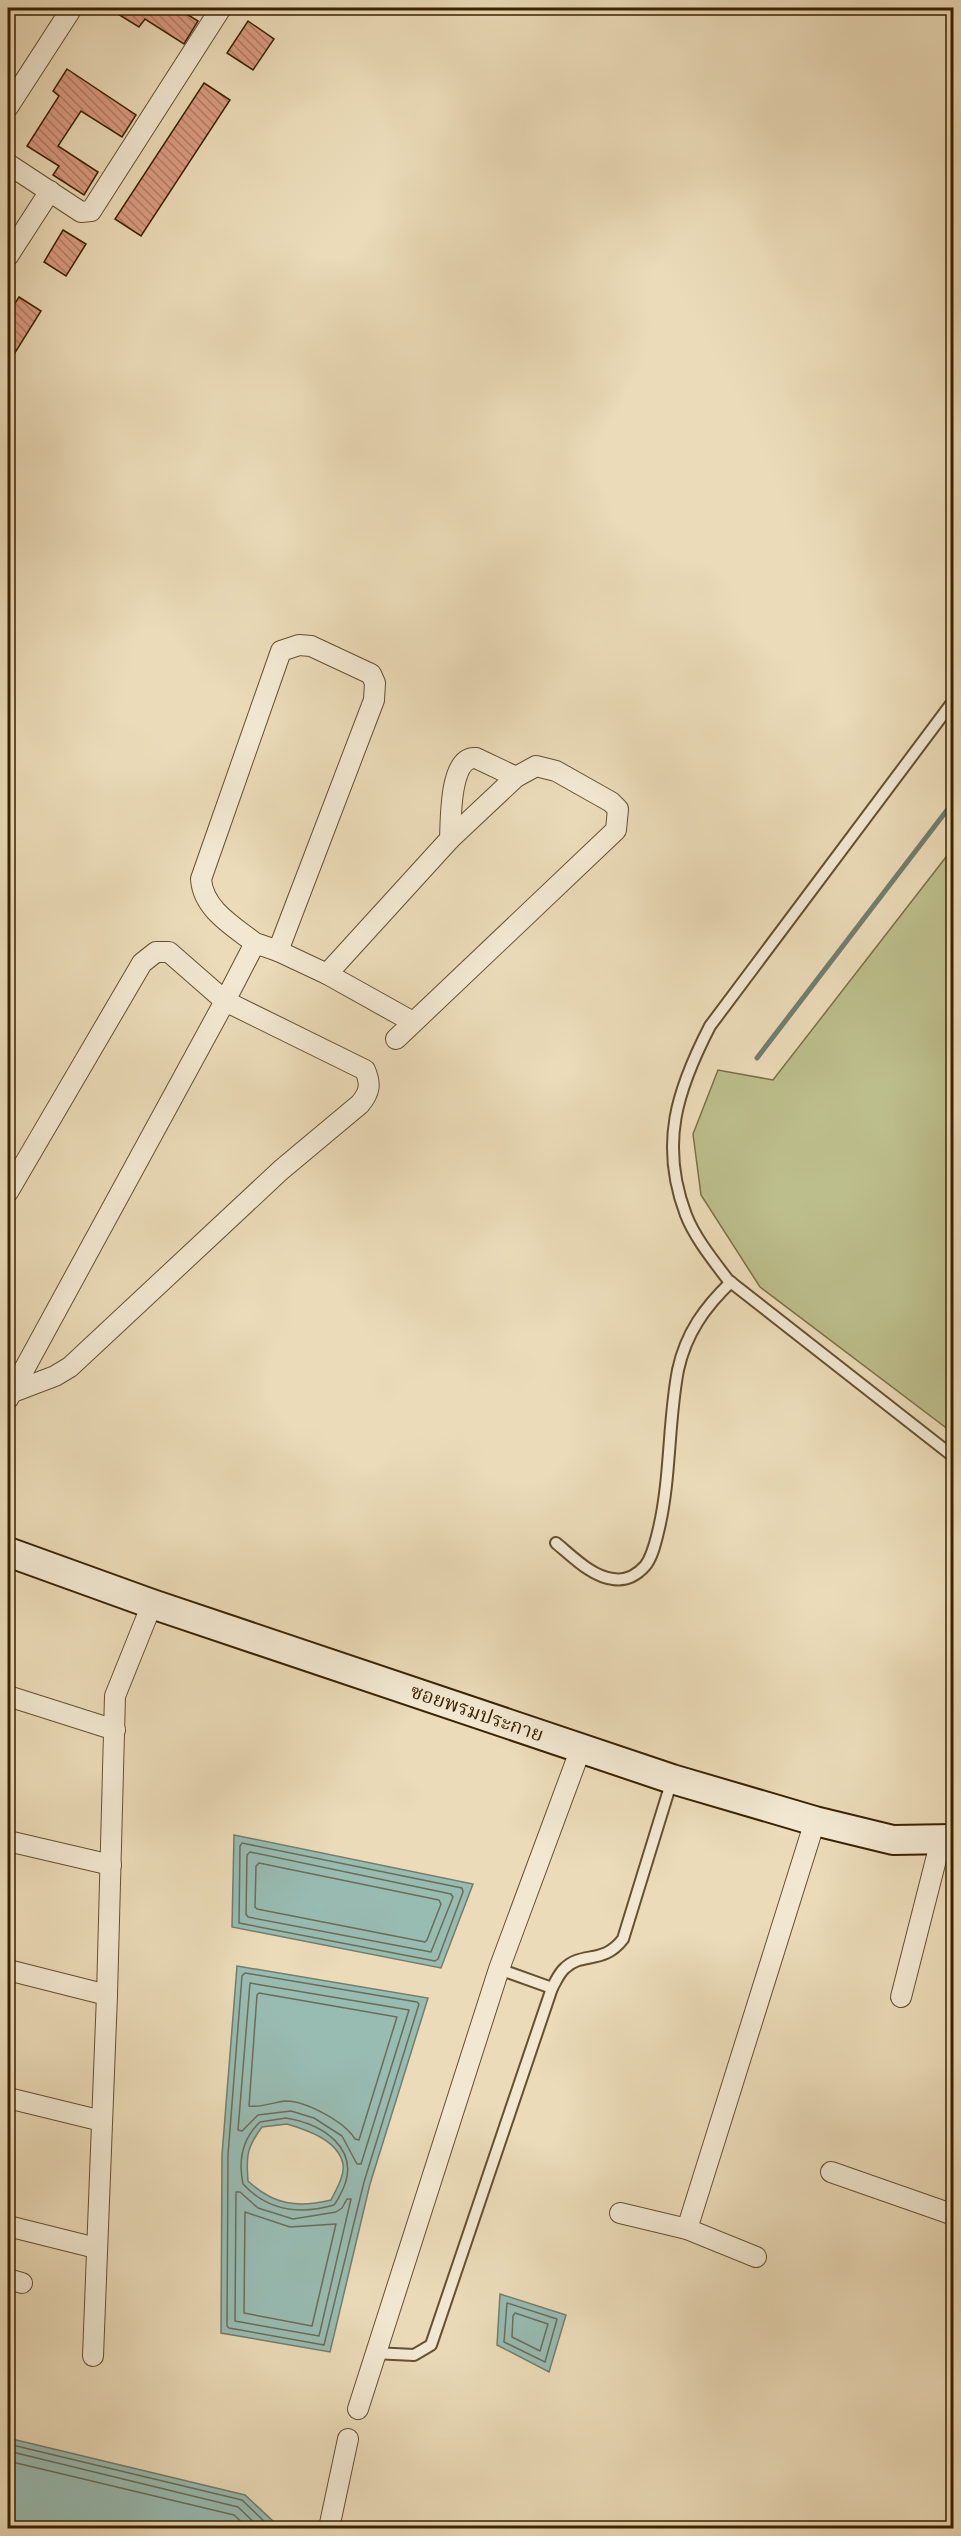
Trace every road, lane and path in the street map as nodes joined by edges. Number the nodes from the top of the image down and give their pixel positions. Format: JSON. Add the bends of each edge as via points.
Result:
{"nodes":[{"id":1,"x":72,"y":8,"type":"edge"},
{"id":2,"x":221,"y":8,"type":"edge"},
{"id":3,"x":8,"y":107,"type":"edge"},
{"id":4,"x":8,"y":164,"type":"edge"},
{"id":5,"x":50,"y":191,"type":"junction"},
{"id":6,"x":8,"y":256,"type":"edge"},
{"id":7,"x":954,"y":699,"type":"edge"},
{"id":8,"x":516,"y":777,"type":"junction"},
{"id":9,"x":450,"y":839,"type":"junction"},
{"id":10,"x":255,"y":943,"type":"junction"},
{"id":11,"x":278,"y":951,"type":"junction"},
{"id":12,"x":327,"y":974,"type":"junction"},
{"id":13,"x":225,"y":1001,"type":"junction"},
{"id":14,"x":413,"y":1022,"type":"junction"},
{"id":15,"x":396,"y":1039,"type":"dead end"},
{"id":16,"x":8,"y":1192,"type":"edge"},
{"id":17,"x":731,"y":1282,"type":"junction"},
{"id":18,"x":10,"y":1396,"type":"edge"},
{"id":19,"x":954,"y":1457,"type":"edge"},
{"id":20,"x":556,"y":1543,"type":"dead end"},
{"id":21,"x":8,"y":1552,"type":"edge"},
{"id":22,"x":152,"y":1604,"type":"junction"},
{"id":23,"x":8,"y":1696,"type":"edge"},
{"id":24,"x":114,"y":1730,"type":"junction"},
{"id":25,"x":580,"y":1748,"type":"junction"},
{"id":26,"x":672,"y":1779,"type":"junction"},
{"id":27,"x":815,"y":1821,"type":"junction"},
{"id":28,"x":947,"y":1840,"type":"edge"},
{"id":29,"x":8,"y":1841,"type":"edge"},
{"id":30,"x":111,"y":1865,"type":"junction"},
{"id":31,"x":499,"y":1969,"type":"junction"},
{"id":32,"x":8,"y":1970,"type":"edge"},
{"id":33,"x":552,"y":1988,"type":"junction"},
{"id":34,"x":107,"y":1995,"type":"junction"},
{"id":35,"x":901,"y":1997,"type":"dead end"},
{"id":36,"x":8,"y":2098,"type":"edge"},
{"id":37,"x":102,"y":2121,"type":"junction"},
{"id":38,"x":831,"y":2172,"type":"dead end"},
{"id":39,"x":620,"y":2213,"type":"dead end"},
{"id":40,"x":954,"y":2215,"type":"edge"},
{"id":41,"x":8,"y":2226,"type":"edge"},
{"id":42,"x":687,"y":2229,"type":"junction"},
{"id":43,"x":96,"y":2248,"type":"junction"},
{"id":44,"x":756,"y":2257,"type":"dead end"},
{"id":45,"x":374,"y":2354,"type":"junction"},
{"id":46,"x":93,"y":2356,"type":"dead end"},
{"id":47,"x":358,"y":2409,"type":"dead end"},
{"id":48,"x":348,"y":2439,"type":"dead end"},
{"id":49,"x":329,"y":2529,"type":"edge"}],
"edges":[{"from":1,"to":3,"type":"street"},
{"from":2,"to":5,"type":"street","via":[[91,211],[81,212]]},
{"from":4,"to":5,"type":"street"},
{"from":5,"to":6,"type":"street"},
{"from":7,"to":17,"type":"lane","via":[[710,1026],[689,1066],[676,1108],[672,1144],[677,1181],[686,1215]]},
{"from":8,"to":9,"type":"street"},
{"from":8,"to":9,"type":"street","via":[[476,758],[464,761],[453,788]]},
{"from":8,"to":14,"type":"street","via":[[536,766],[556,771],[611,802],[618,809],[616,830]]},
{"from":9,"to":12,"type":"street"},
{"from":10,"to":11,"type":"street"},
{"from":10,"to":11,"type":"street","via":[[225,921],[207,899],[201,879],[281,651],[310,646],[371,674],[375,682],[374,700]]},
{"from":10,"to":13,"type":"street"},
{"from":11,"to":12,"type":"street"},
{"from":12,"to":14,"type":"street"},
{"from":13,"to":16,"type":"street","via":[[170,952],[156,952],[142,963]]},
{"from":13,"to":18,"type":"street"},
{"from":13,"to":18,"type":"street","via":[[365,1070],[370,1086],[367,1096],[281,1170],[70,1367]]},
{"from":14,"to":15,"type":"street"},
{"from":17,"to":19,"type":"lane"},
{"from":17,"to":20,"type":"lane","via":[[694,1324],[685,1345],[678,1370],[663,1509],[655,1547],[646,1565],[628,1579],[611,1579],[592,1572]]},
{"from":21,"to":22,"type":"street","name":"ซอยพรมประกาย"},
{"from":22,"to":24,"type":"street","via":[[116,1696]]},
{"from":22,"to":25,"type":"street","name":"ซอยพรมประกาย"},
{"from":23,"to":24,"type":"street"},
{"from":24,"to":30,"type":"street"},
{"from":25,"to":26,"type":"street","name":"ซอยพรมประกาย"},
{"from":25,"to":31,"type":"street"},
{"from":26,"to":27,"type":"street","name":"ซอยพรมประกาย"},
{"from":26,"to":33,"type":"lane","via":[[623,1938],[603,1956],[565,1967]]},
{"from":27,"to":28,"type":"street","name":"ซอยพรมประกาย","via":[[893,1840]]},
{"from":27,"to":42,"type":"street"},
{"from":28,"to":35,"type":"street"},
{"from":29,"to":30,"type":"street"},
{"from":30,"to":34,"type":"street"},
{"from":31,"to":33,"type":"lane"},
{"from":31,"to":45,"type":"street"},
{"from":32,"to":34,"type":"street"},
{"from":33,"to":45,"type":"lane","via":[[431,2345],[414,2355]]},
{"from":34,"to":37,"type":"street"},
{"from":36,"to":37,"type":"street"},
{"from":37,"to":43,"type":"street"},
{"from":38,"to":40,"type":"street"},
{"from":39,"to":42,"type":"street"},
{"from":41,"to":43,"type":"street"},
{"from":42,"to":44,"type":"street"},
{"from":43,"to":46,"type":"street"},
{"from":45,"to":47,"type":"street"},
{"from":48,"to":49,"type":"street"}]}
